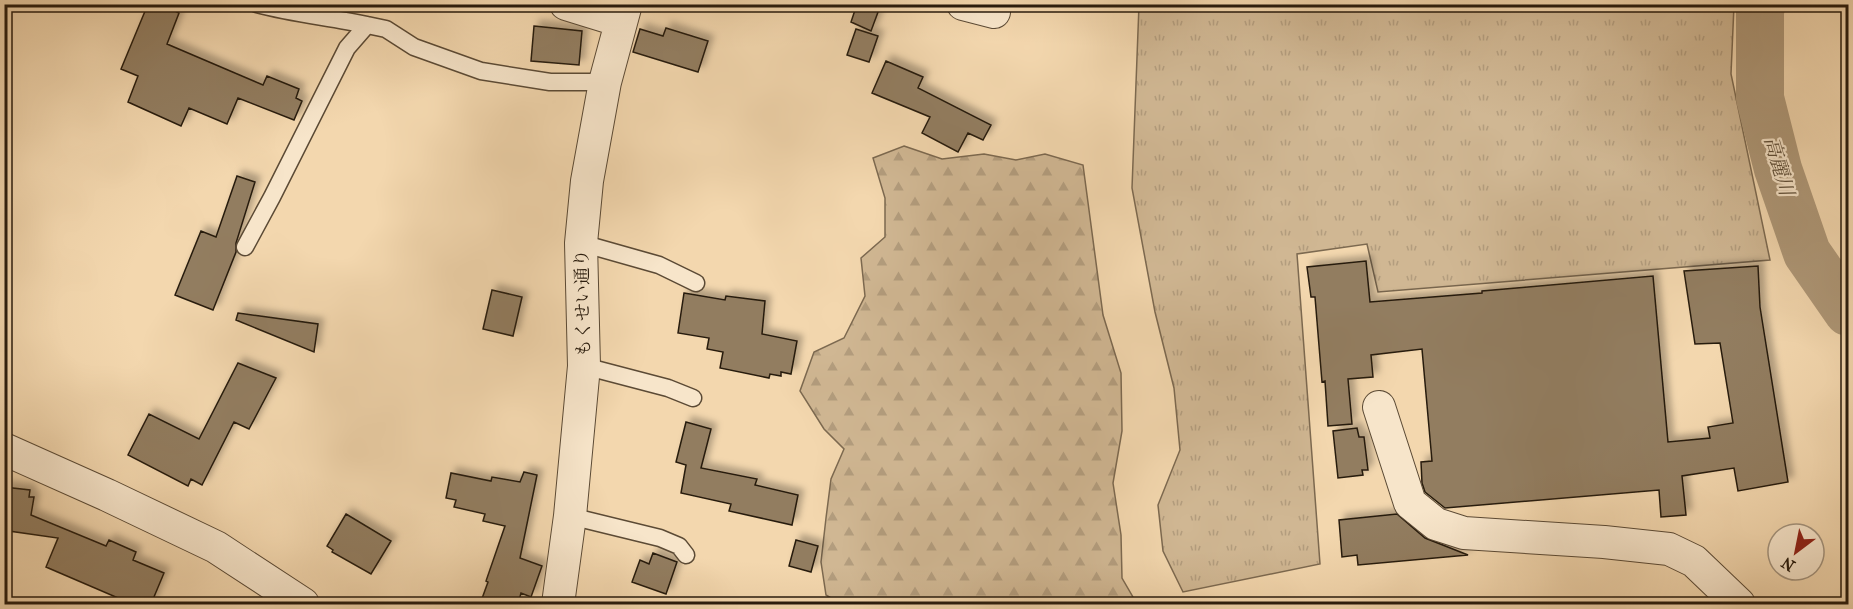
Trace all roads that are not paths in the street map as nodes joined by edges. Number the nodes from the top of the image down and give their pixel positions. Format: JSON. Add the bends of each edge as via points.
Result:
{"nodes":[{"id":1,"x":257,"y":4,"type":"edge"},
{"id":2,"x":566,"y":4,"type":"edge"},
{"id":3,"x":963,"y":4,"type":"edge"},
{"id":4,"x":994,"y":12,"type":"dead end"},
{"id":5,"x":624,"y":13,"type":"edge"},
{"id":6,"x":367,"y":25,"type":"junction"},
{"id":7,"x":605,"y":82,"type":"junction"},
{"id":8,"x":581,"y":243,"type":"junction"},
{"id":9,"x":245,"y":247,"type":"dead end"},
{"id":10,"x":696,"y":283,"type":"dead end"},
{"id":11,"x":584,"y":366,"type":"junction"},
{"id":12,"x":693,"y":398,"type":"dead end"},
{"id":13,"x":1379,"y":407,"type":"dead end"},
{"id":14,"x":4,"y":449,"type":"edge"},
{"id":15,"x":570,"y":516,"type":"junction"},
{"id":16,"x":686,"y":555,"type":"dead end"},
{"id":17,"x":303,"y":604,"type":"edge"},
{"id":18,"x":558,"y":604,"type":"edge"},
{"id":19,"x":1739,"y":604,"type":"edge"}],
"edges":[{"from":1,"to":6,"type":"lane"},
{"from":2,"to":5,"type":"street"},
{"from":3,"to":4,"type":"street"},
{"from":5,"to":7,"type":"street","name":"もくせい通り"},
{"from":6,"to":7,"type":"lane","via":[[386,29],[414,47],[481,71],[550,82]]},
{"from":6,"to":9,"type":"lane","via":[[347,48]]},
{"from":7,"to":8,"type":"street","name":"もくせい通り","via":[[587,181]]},
{"from":8,"to":10,"type":"lane","via":[[659,265]]},
{"from":8,"to":11,"type":"street","name":"もくせい通り"},
{"from":11,"to":12,"type":"lane"},
{"from":11,"to":15,"type":"street","name":"もくせい通り"},
{"from":13,"to":19,"type":"street","via":[[1410,503],[1436,524],[1464,533],[1669,549],[1694,561]]},
{"from":14,"to":17,"type":"street","via":[[216,547]]},
{"from":15,"to":16,"type":"lane","via":[[660,538],[679,546]]},
{"from":15,"to":18,"type":"street","name":"もくせい通り"}]}
